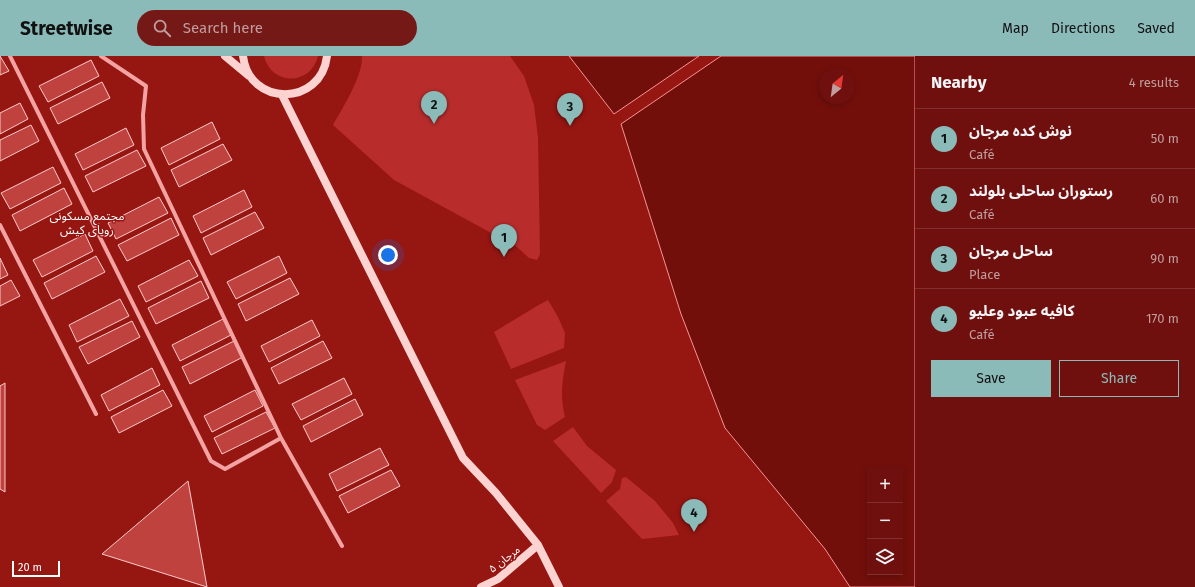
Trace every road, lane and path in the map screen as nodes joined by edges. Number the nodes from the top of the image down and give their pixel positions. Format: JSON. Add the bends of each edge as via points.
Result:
{"nodes":[{"id":1,"x":10,"y":56,"type":"edge"},
{"id":2,"x":101,"y":56,"type":"edge"},
{"id":3,"x":225,"y":56,"type":"edge"},
{"id":4,"x":243,"y":56,"type":"edge"},
{"id":5,"x":328,"y":56,"type":"edge"},
{"id":6,"x":254,"y":81,"type":"junction"},
{"id":7,"x":282,"y":95,"type":"junction"},
{"id":8,"x":0,"y":225,"type":"edge"},
{"id":9,"x":96,"y":414,"type":"dead end"},
{"id":10,"x":281,"y":438,"type":"junction"},
{"id":11,"x":538,"y":545,"type":"junction"},
{"id":12,"x":342,"y":546,"type":"dead end"},
{"id":13,"x":481,"y":587,"type":"edge"},
{"id":14,"x":559,"y":587,"type":"edge"}],
"edges":[{"from":1,"to":10,"type":"street","via":[[211,461],[225,469]]},
{"from":2,"to":10,"type":"street","via":[[146,86],[143,115],[144,149]]},
{"from":3,"to":6,"type":"street"},
{"from":4,"to":6,"type":"street","via":[[248,73]]},
{"from":5,"to":7,"type":"street","via":[[325,68],[312,85],[303,91]]},
{"from":6,"to":7,"type":"street","via":[[262,88]]},
{"from":7,"to":11,"type":"street","via":[[463,458],[496,493]]},
{"from":8,"to":9,"type":"street"},
{"from":10,"to":12,"type":"street"},
{"from":11,"to":13,"type":"street","name":"مرجان ۵","via":[[498,579]]},
{"from":11,"to":14,"type":"street"}]}
